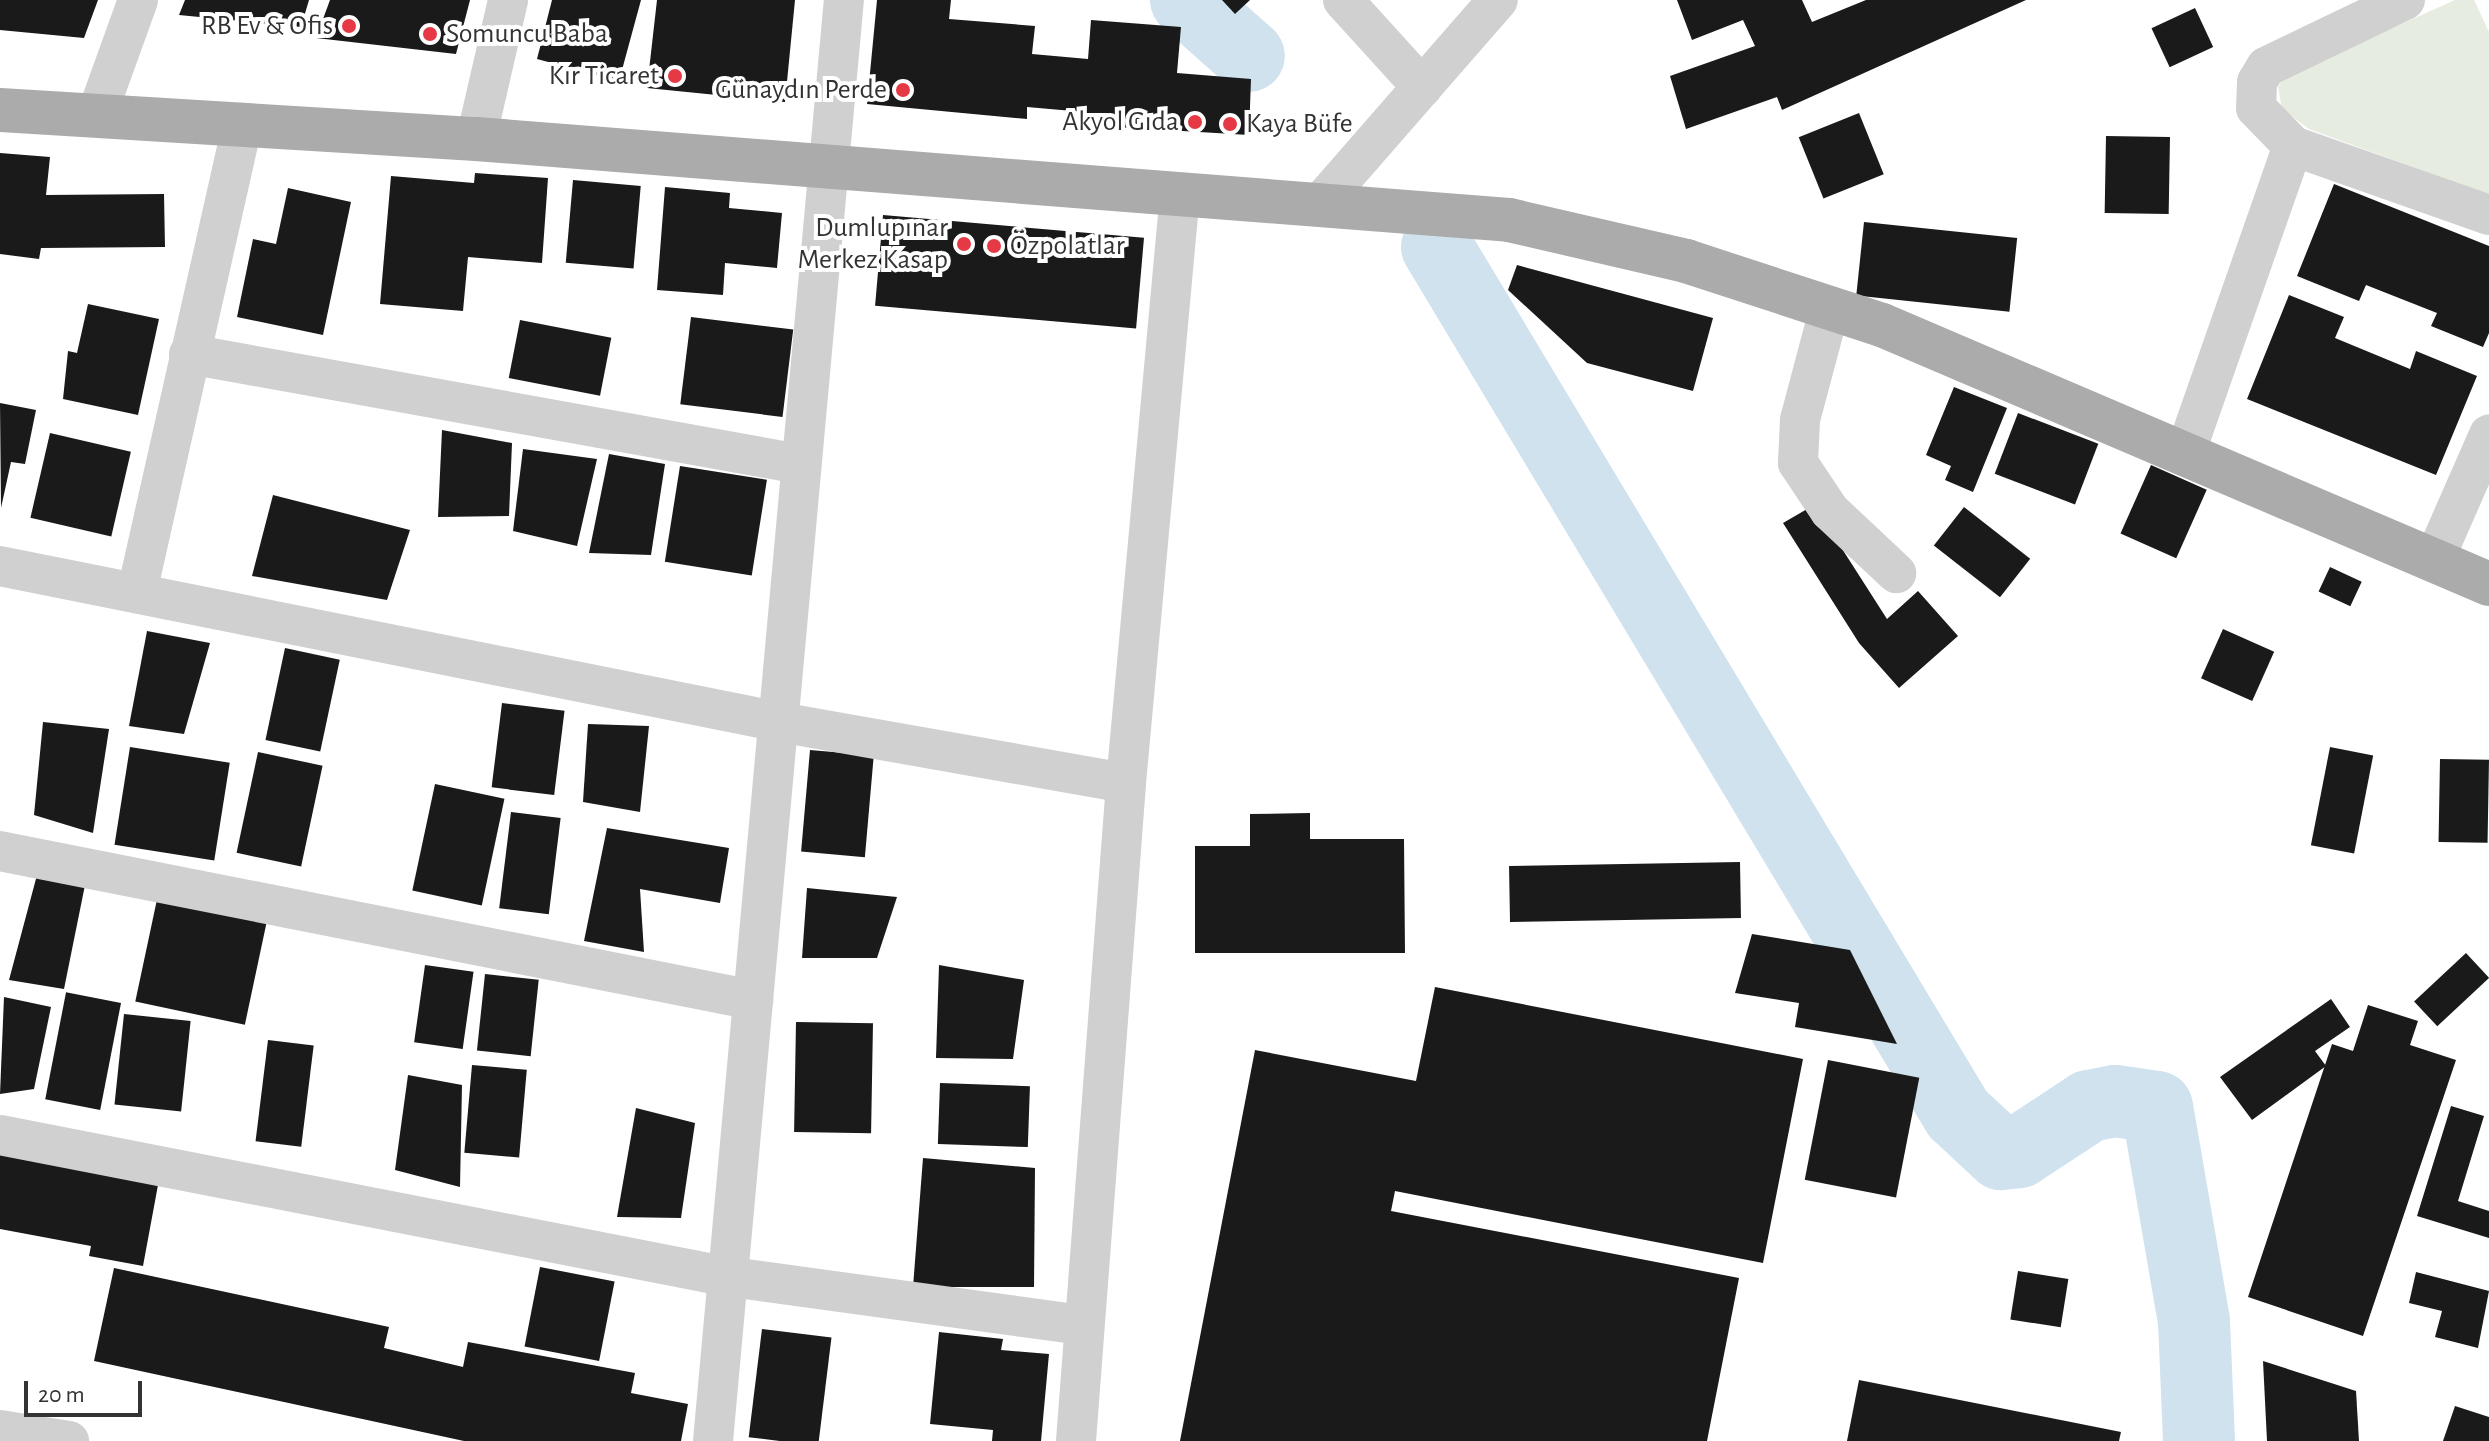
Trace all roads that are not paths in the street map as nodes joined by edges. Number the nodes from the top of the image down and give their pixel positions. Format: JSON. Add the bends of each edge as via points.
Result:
{"nodes":[{"id":1,"x":138,"y":0,"type":"edge"},
{"id":2,"x":508,"y":0,"type":"edge"},
{"id":3,"x":844,"y":0,"type":"edge"},
{"id":4,"x":1343,"y":0,"type":"edge"},
{"id":5,"x":1498,"y":0,"type":"edge"},
{"id":6,"x":2405,"y":0,"type":"edge"},
{"id":7,"x":1422,"y":87,"type":"junction"},
{"id":8,"x":0,"y":110,"type":"edge"},
{"id":9,"x":97,"y":114,"type":"junction"},
{"id":10,"x":243,"y":123,"type":"junction"},
{"id":11,"x":476,"y":139,"type":"junction"},
{"id":12,"x":2293,"y":146,"type":"junction"},
{"id":13,"x":824,"y":166,"type":"junction"},
{"id":14,"x":1180,"y":193,"type":"junction"},
{"id":15,"x":1319,"y":205,"type":"junction"},
{"id":16,"x":2489,"y":215,"type":"edge"},
{"id":17,"x":1830,"y":307,"type":"junction"},
{"id":18,"x":189,"y":354,"type":"junction"},
{"id":19,"x":2489,"y":435,"type":"edge"},
{"id":20,"x":2186,"y":451,"type":"junction"},
{"id":21,"x":800,"y":464,"type":"junction"},
{"id":22,"x":2434,"y":560,"type":"junction"},
{"id":23,"x":0,"y":566,"type":"edge"},
{"id":24,"x":1896,"y":573,"type":"dead end"},
{"id":25,"x":2489,"y":584,"type":"edge"},
{"id":26,"x":137,"y":592,"type":"junction"},
{"id":27,"x":779,"y":722,"type":"junction"},
{"id":28,"x":1126,"y":783,"type":"junction"},
{"id":29,"x":0,"y":851,"type":"edge"},
{"id":30,"x":753,"y":1000,"type":"junction"},
{"id":31,"x":0,"y":1135,"type":"edge"},
{"id":32,"x":724,"y":1276,"type":"junction"},
{"id":33,"x":1084,"y":1325,"type":"junction"},
{"id":34,"x":0,"y":1430,"type":"edge"},
{"id":35,"x":69,"y":1441,"type":"edge"},
{"id":36,"x":713,"y":1441,"type":"edge"},
{"id":37,"x":1076,"y":1441,"type":"edge"}],
"edges":[{"from":1,"to":9,"type":"street"},
{"from":2,"to":11,"type":"street"},
{"from":3,"to":13,"type":"street"},
{"from":4,"to":7,"type":"street"},
{"from":5,"to":7,"type":"street"},
{"from":6,"to":12,"type":"street","via":[[2266,67],[2257,82],[2256,108]]},
{"from":7,"to":15,"type":"street"},
{"from":8,"to":9,"type":"main road"},
{"from":9,"to":10,"type":"main road"},
{"from":10,"to":11,"type":"main road"},
{"from":10,"to":18,"type":"street"},
{"from":11,"to":13,"type":"main road"},
{"from":12,"to":16,"type":"street"},
{"from":12,"to":20,"type":"street"},
{"from":13,"to":14,"type":"main road"},
{"from":13,"to":21,"type":"street"},
{"from":14,"to":15,"type":"main road"},
{"from":14,"to":28,"type":"street"},
{"from":15,"to":17,"type":"main road","via":[[1524,223],[1627,245]]},
{"from":17,"to":20,"type":"main road"},
{"from":17,"to":24,"type":"street","via":[[1800,420],[1798,463],[1830,511]]},
{"from":18,"to":21,"type":"street"},
{"from":18,"to":26,"type":"street"},
{"from":19,"to":22,"type":"street"},
{"from":20,"to":22,"type":"main road"},
{"from":21,"to":27,"type":"street"},
{"from":22,"to":25,"type":"main road"},
{"from":23,"to":26,"type":"street"},
{"from":26,"to":27,"type":"street"},
{"from":27,"to":28,"type":"street"},
{"from":27,"to":30,"type":"street"},
{"from":28,"to":33,"type":"street"},
{"from":29,"to":30,"type":"street"},
{"from":30,"to":32,"type":"street"},
{"from":31,"to":32,"type":"street"},
{"from":32,"to":33,"type":"street"},
{"from":32,"to":36,"type":"street"},
{"from":33,"to":37,"type":"street"},
{"from":34,"to":35,"type":"street"}]}
